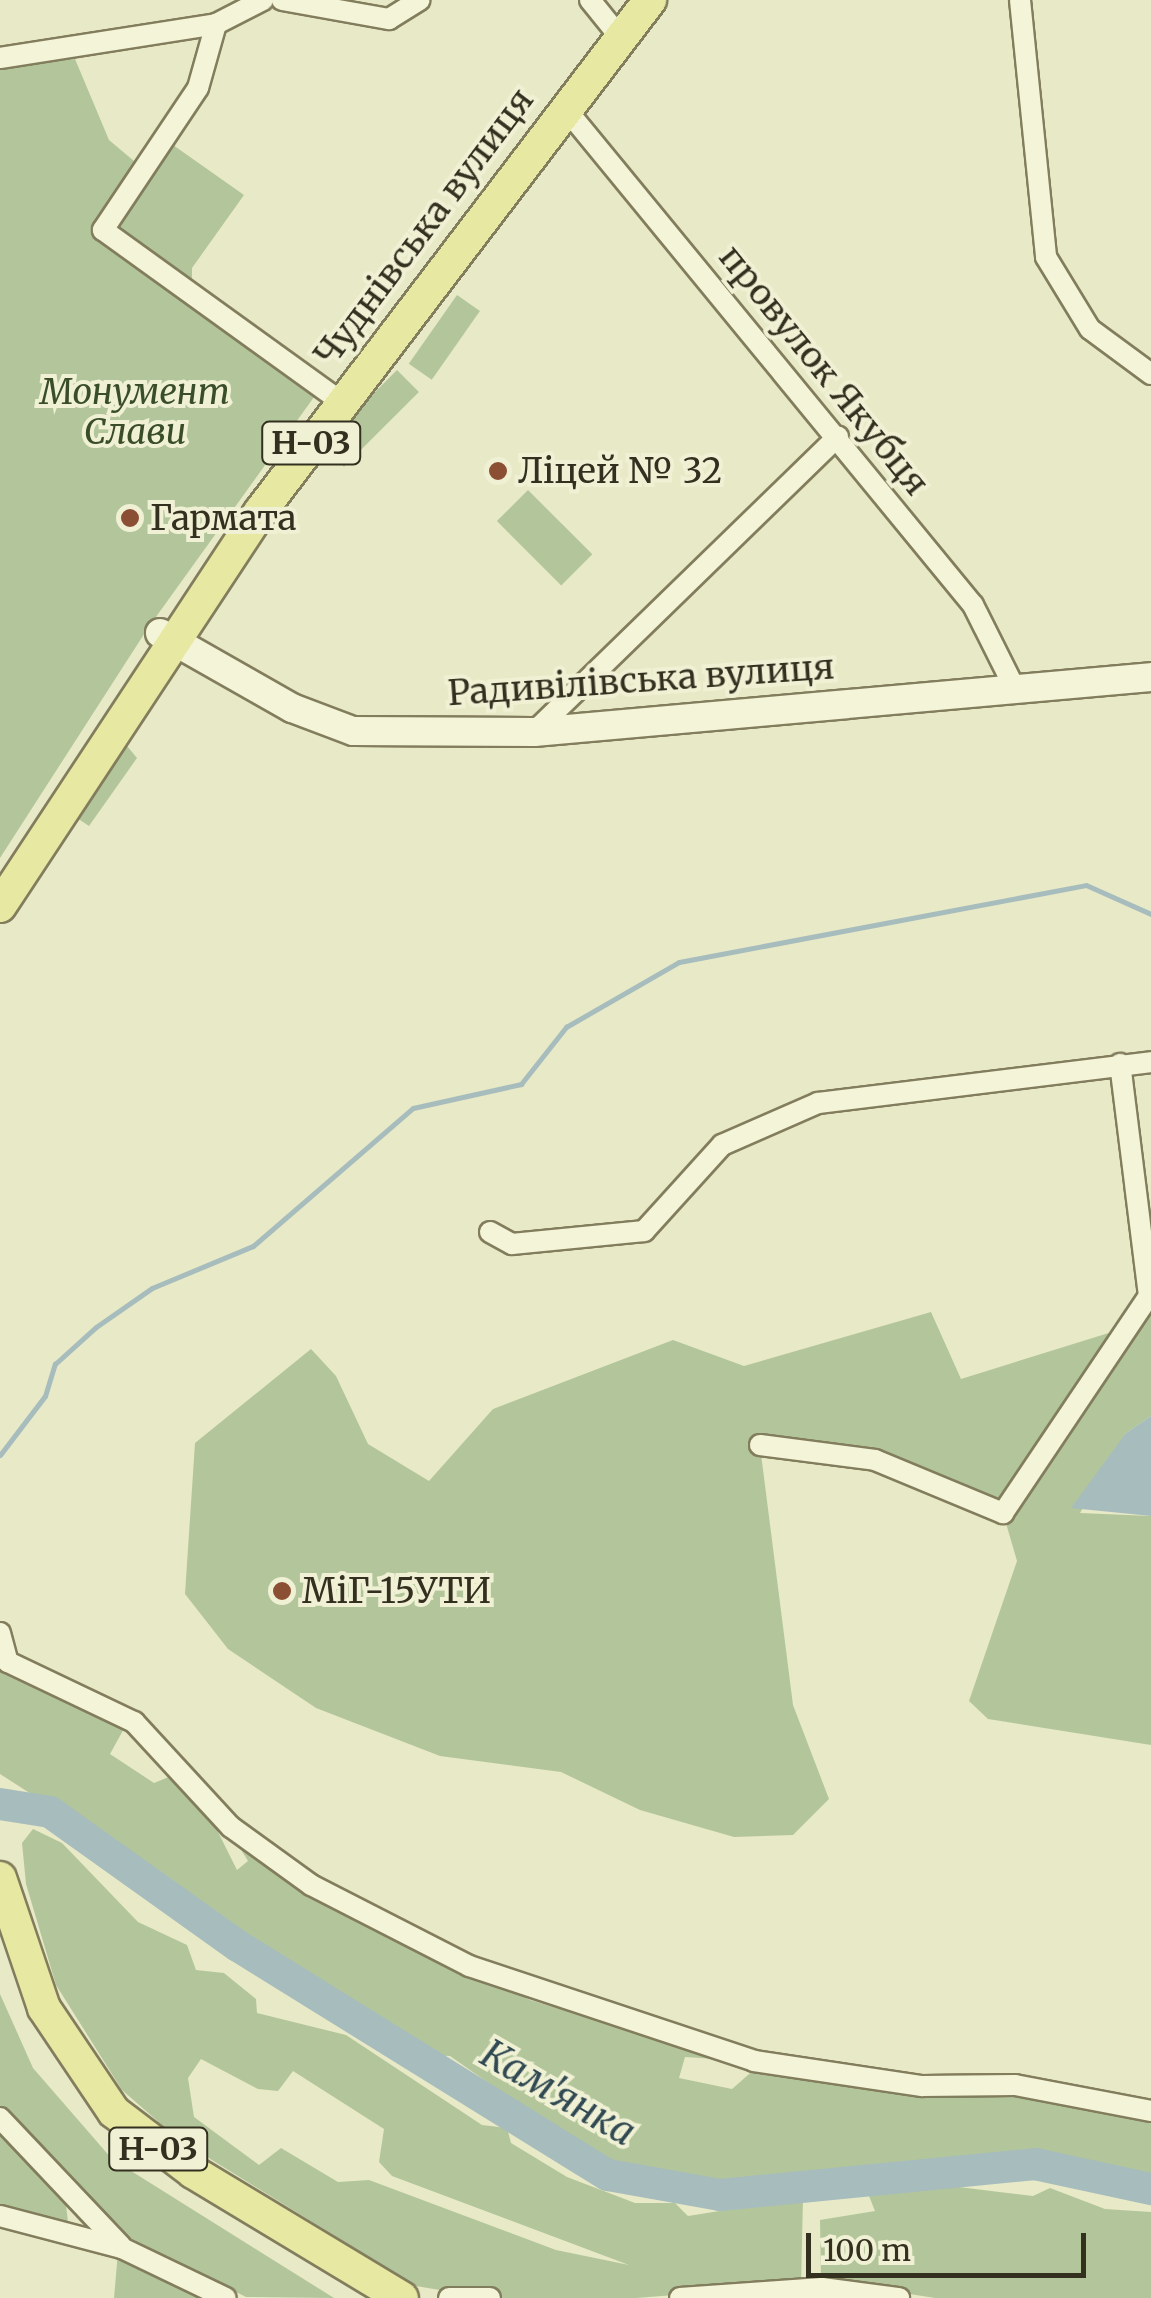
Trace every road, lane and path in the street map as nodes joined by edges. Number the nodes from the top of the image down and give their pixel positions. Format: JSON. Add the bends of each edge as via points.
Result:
{"nodes":[{"id":1,"x":263,"y":0,"type":"edge"},
{"id":2,"x":282,"y":0,"type":"edge"},
{"id":3,"x":420,"y":0,"type":"edge"},
{"id":4,"x":590,"y":0,"type":"edge"},
{"id":5,"x":634,"y":0,"type":"edge"},
{"id":6,"x":650,"y":0,"type":"edge"},
{"id":7,"x":1020,"y":0,"type":"edge"},
{"id":8,"x":216,"y":24,"type":"junction"},
{"id":9,"x":612,"y":28,"type":"junction"},
{"id":10,"x":0,"y":58,"type":"edge"},
{"id":11,"x":565,"y":108,"type":"junction"},
{"id":12,"x":1151,"y":374,"type":"edge"},
{"id":13,"x":330,"y":394,"type":"junction"},
{"id":14,"x":838,"y":436,"type":"junction"},
{"id":15,"x":166,"y":636,"type":"junction"},
{"id":16,"x":1151,"y":676,"type":"edge"},
{"id":17,"x":1013,"y":685,"type":"junction"},
{"id":18,"x":534,"y":732,"type":"junction"},
{"id":19,"x":0,"y":883,"type":"edge"},
{"id":20,"x":0,"y":906,"type":"edge"},
{"id":21,"x":1151,"y":1062,"type":"edge"},
{"id":22,"x":1120,"y":1064,"type":"junction"},
{"id":23,"x":490,"y":1232,"type":"dead end"},
{"id":24,"x":1145,"y":1310,"type":"edge"},
{"id":25,"x":760,"y":1445,"type":"dead end"},
{"id":26,"x":0,"y":1633,"type":"edge"},
{"id":27,"x":0,"y":1878,"type":"edge"},
{"id":28,"x":5,"y":1918,"type":"edge"},
{"id":29,"x":1151,"y":2111,"type":"edge"},
{"id":30,"x":0,"y":2118,"type":"edge"},
{"id":31,"x":0,"y":2216,"type":"edge"},
{"id":32,"x":122,"y":2248,"type":"junction"},
{"id":33,"x":226,"y":2298,"type":"edge"},
{"id":34,"x":376,"y":2298,"type":"edge"},
{"id":35,"x":402,"y":2298,"type":"edge"},
{"id":36,"x":449,"y":2298,"type":"edge"},
{"id":37,"x":490,"y":2298,"type":"edge"},
{"id":38,"x":680,"y":2298,"type":"edge"},
{"id":39,"x":899,"y":2298,"type":"edge"}],
"edges":[{"from":1,"to":8,"type":"street"},
{"from":2,"to":3,"type":"street","via":[[389,19]]},
{"from":4,"to":9,"type":"street"},
{"from":5,"to":9,"type":"main road","name":"Чуднівська вулиця","number":"Н-03"},
{"from":6,"to":11,"type":"main road","name":"Чуднівська вулиця","number":"Н-03"},
{"from":7,"to":12,"type":"street","via":[[1046,257],[1090,329]]},
{"from":8,"to":10,"type":"street"},
{"from":8,"to":13,"type":"street","via":[[198,88],[103,230]]},
{"from":9,"to":13,"type":"main road","name":"Чуднівська вулиця","number":"Н-03"},
{"from":11,"to":14,"type":"street","name":"провулок Якубця"},
{"from":11,"to":15,"type":"main road","name":"Чуднівська вулиця","number":"Н-03"},
{"from":13,"to":15,"type":"main road","name":"Чуднівська вулиця","number":"Н-03"},
{"from":14,"to":17,"type":"street","name":"провулок Якубця","via":[[973,605]]},
{"from":14,"to":18,"type":"street"},
{"from":15,"to":18,"type":"street","name":"Радивілівська вулиця","via":[[292,708],[353,731]]},
{"from":15,"to":19,"type":"main road","name":"Чуднівська вулиця","number":"Н-03"},
{"from":15,"to":20,"type":"main road","name":"Чуднівська вулиця","number":"Н-03"},
{"from":16,"to":17,"type":"street","name":"Радивілівська вулиця"},
{"from":17,"to":18,"type":"street","name":"Радивілівська вулиця"},
{"from":21,"to":22,"type":"street"},
{"from":22,"to":23,"type":"street","via":[[818,1103],[722,1145],[644,1231],[512,1244]]},
{"from":22,"to":24,"type":"street","via":[[1149,1296]]},
{"from":24,"to":25,"type":"street","via":[[1003,1513],[875,1460]]},
{"from":26,"to":29,"type":"street","via":[[8,1662],[134,1722],[231,1827],[310,1886],[469,1966],[754,2061],[922,2086],[1015,2085]]},
{"from":27,"to":28,"type":"main road","number":"Н-03"},
{"from":28,"to":34,"type":"main road","number":"Н-03","via":[[48,2047],[98,2117],[156,2166]]},
{"from":28,"to":35,"type":"main road","number":"Н-03","via":[[44,2008],[114,2112],[193,2172]]},
{"from":30,"to":32,"type":"street"},
{"from":31,"to":32,"type":"street"},
{"from":32,"to":33,"type":"street"},
{"from":36,"to":37,"type":"street"},
{"from":38,"to":39,"type":"street","via":[[822,2288]]}]}
